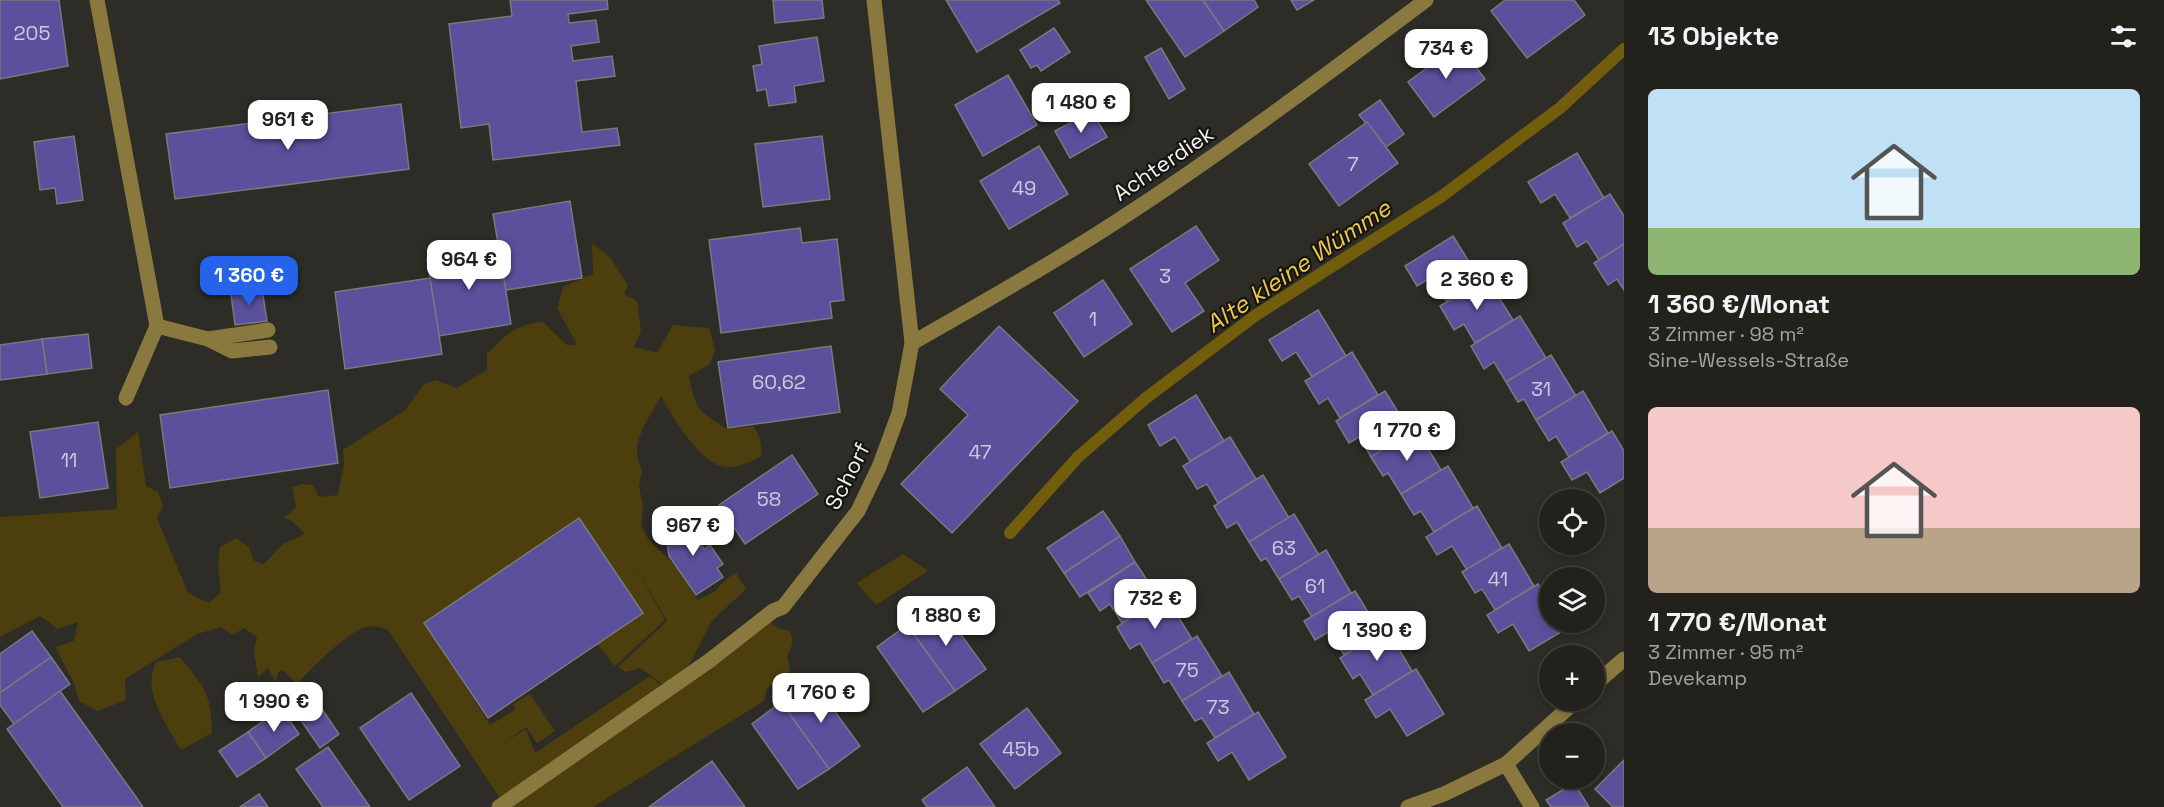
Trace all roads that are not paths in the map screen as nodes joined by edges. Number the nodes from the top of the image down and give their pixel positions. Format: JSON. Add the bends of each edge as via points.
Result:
{"nodes":[{"id":1,"x":98,"y":0,"type":"edge"},
{"id":2,"x":874,"y":0,"type":"edge"},
{"id":3,"x":1426,"y":0,"type":"edge"},
{"id":4,"x":157,"y":326,"type":"junction"},
{"id":5,"x":268,"y":330,"type":"dead end"},
{"id":6,"x":208,"y":339,"type":"junction"},
{"id":7,"x":912,"y":344,"type":"junction"},
{"id":8,"x":270,"y":346,"type":"dead end"},
{"id":9,"x":126,"y":398,"type":"dead end"},
{"id":10,"x":1624,"y":659,"type":"edge"},
{"id":11,"x":1605,"y":675,"type":"edge"},
{"id":12,"x":1565,"y":711,"type":"edge"},
{"id":13,"x":1506,"y":764,"type":"junction"},
{"id":14,"x":499,"y":807,"type":"edge"},
{"id":15,"x":1408,"y":807,"type":"edge"},
{"id":16,"x":1532,"y":807,"type":"edge"}],
"edges":[{"from":1,"to":4,"type":"street"},
{"from":2,"to":7,"type":"street","name":"Schorf"},
{"from":3,"to":7,"type":"street","name":"Achterdiek","via":[[1153,198],[1059,259]]},
{"from":4,"to":6,"type":"street"},
{"from":4,"to":9,"type":"street"},
{"from":5,"to":6,"type":"street"},
{"from":6,"to":8,"type":"street","via":[[232,351]]},
{"from":7,"to":14,"type":"street","name":"Schorf","via":[[899,413],[866,494],[783,607]]},
{"from":10,"to":11,"type":"street"},
{"from":12,"to":13,"type":"street"},
{"from":13,"to":15,"type":"street"},
{"from":13,"to":16,"type":"street"}]}
